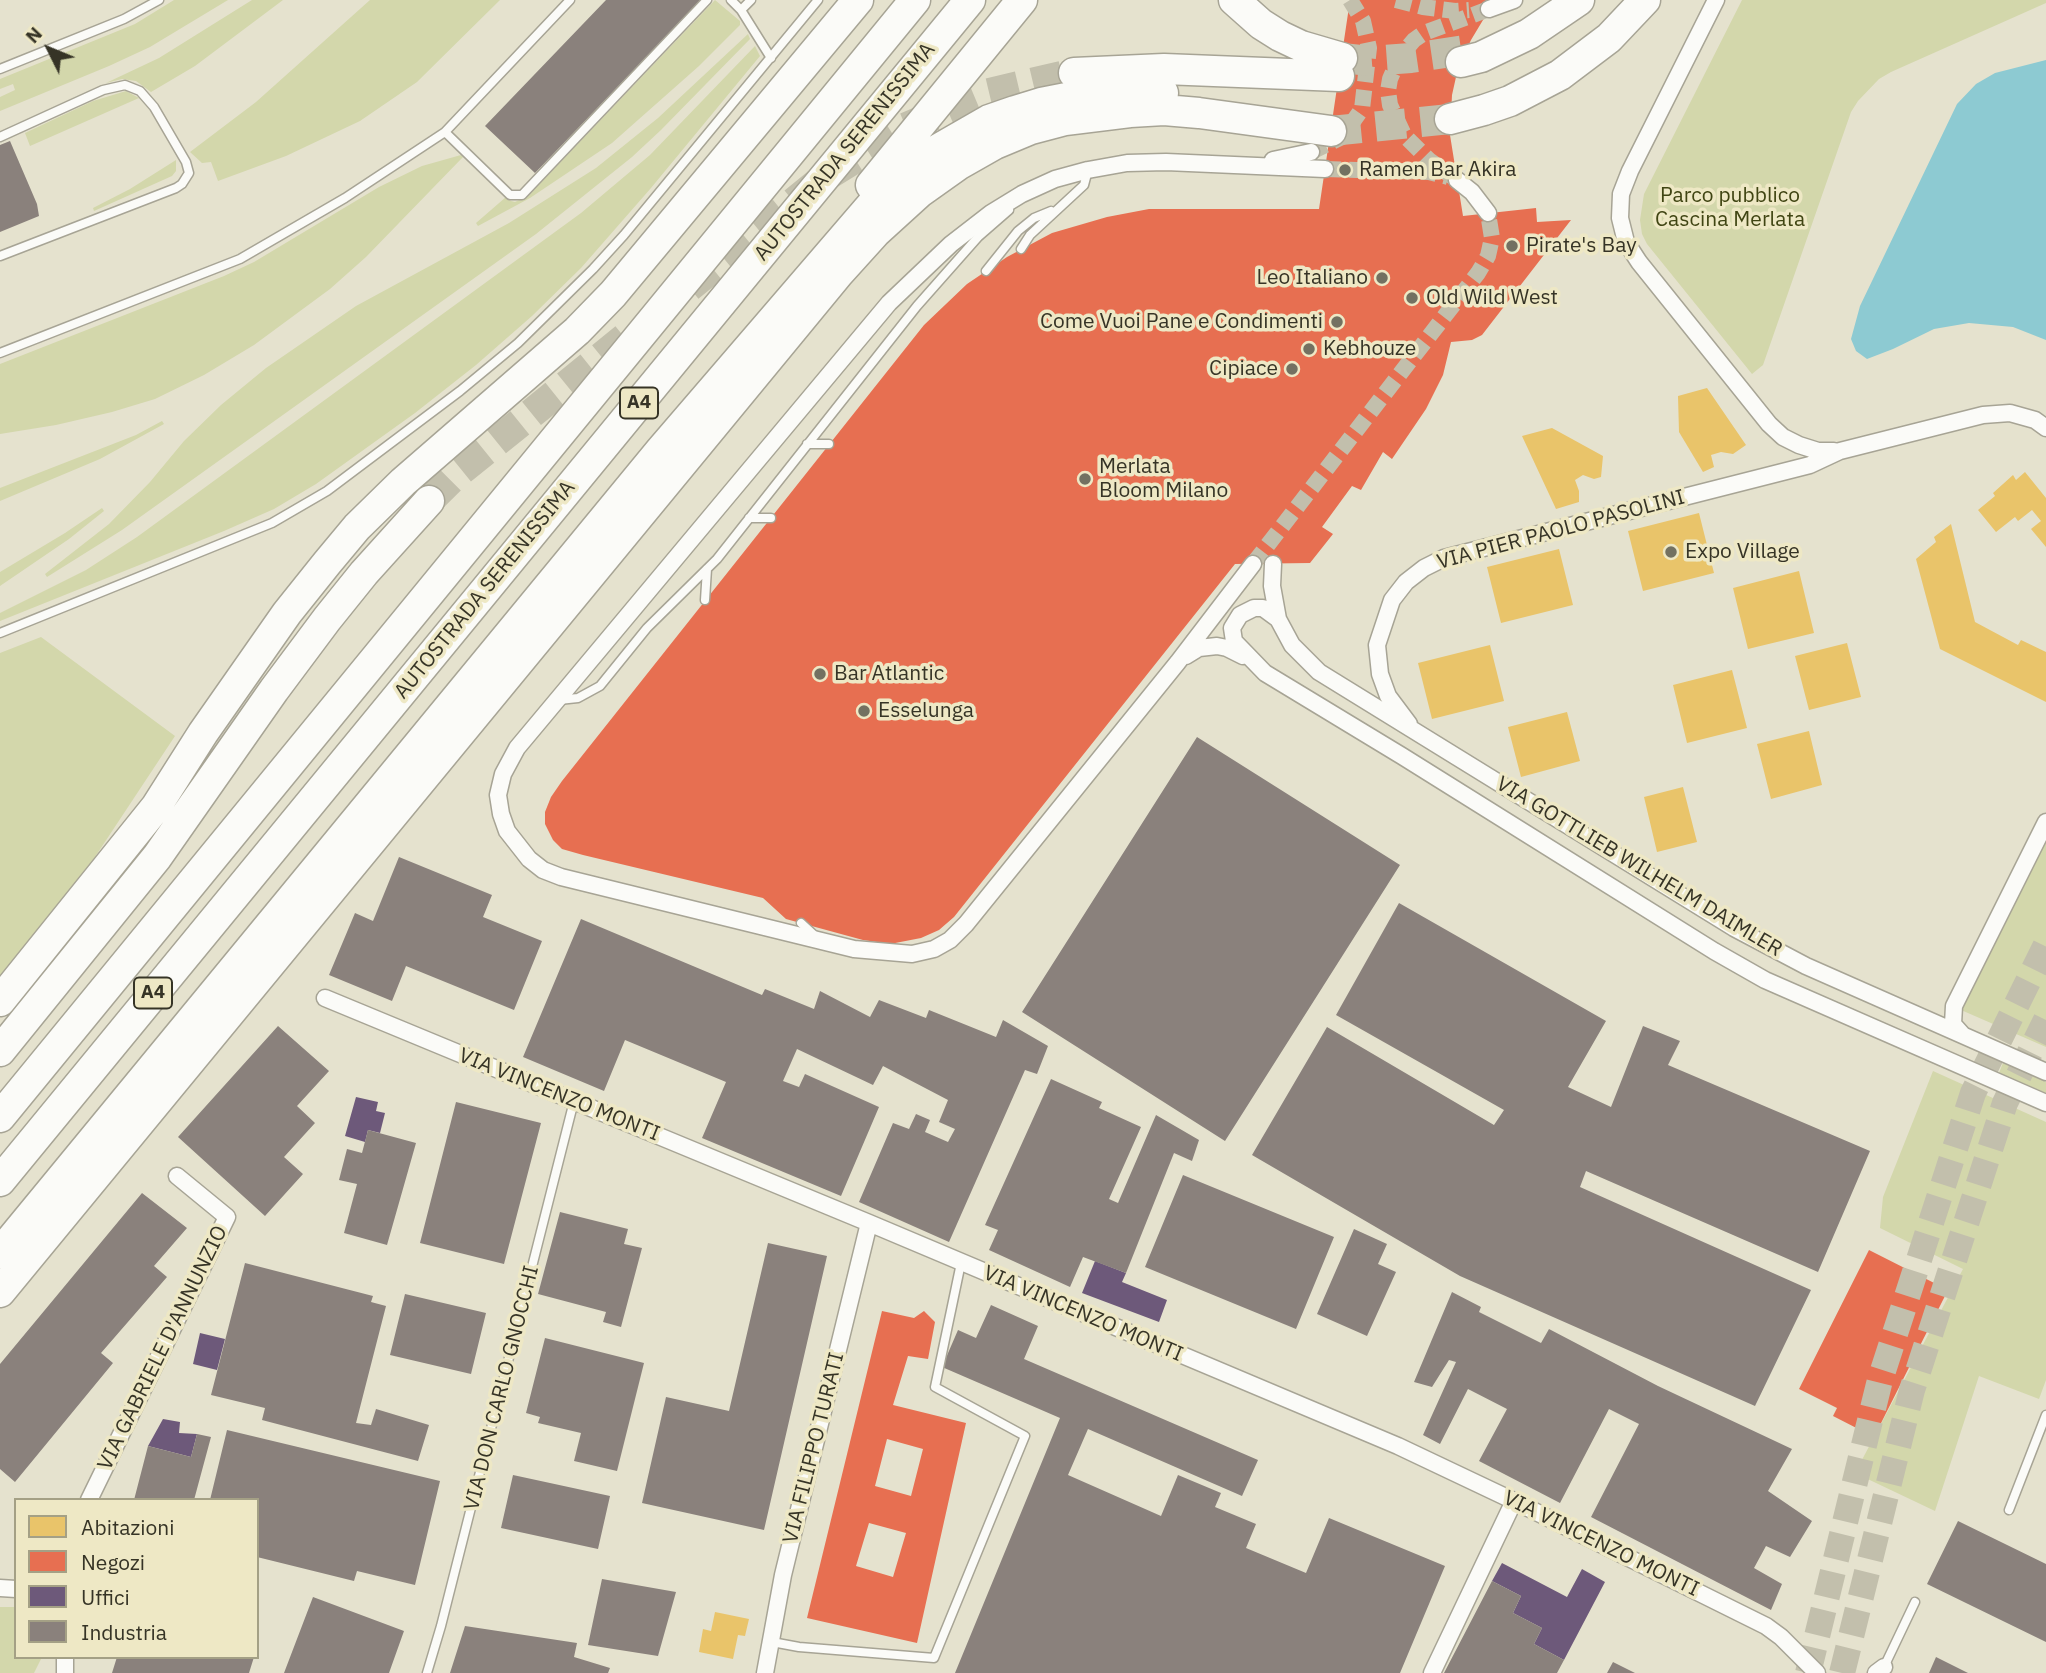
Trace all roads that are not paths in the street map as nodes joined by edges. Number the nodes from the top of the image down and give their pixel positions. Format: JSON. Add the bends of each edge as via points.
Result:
{"nodes":[{"id":1,"x":159,"y":0,"type":"edge"},
{"id":2,"x":570,"y":0,"type":"edge"},
{"id":3,"x":707,"y":0,"type":"edge"},
{"id":4,"x":732,"y":0,"type":"edge"},
{"id":5,"x":751,"y":0,"type":"edge"},
{"id":6,"x":818,"y":0,"type":"edge"},
{"id":7,"x":858,"y":0,"type":"edge"},
{"id":8,"x":915,"y":0,"type":"edge"},
{"id":9,"x":970,"y":0,"type":"edge"},
{"id":10,"x":1022,"y":0,"type":"edge"},
{"id":11,"x":1234,"y":0,"type":"edge"},
{"id":12,"x":1514,"y":0,"type":"edge"},
{"id":13,"x":1645,"y":0,"type":"edge"},
{"id":14,"x":1716,"y":0,"type":"edge"},
{"id":15,"x":1568,"y":8,"type":"edge"},
{"id":16,"x":1489,"y":9,"type":"tunnel mouth"},
{"id":17,"x":741,"y":10,"type":"junction"},
{"id":18,"x":1464,"y":56,"type":"tunnel mouth"},
{"id":19,"x":771,"y":58,"type":"junction"},
{"id":20,"x":0,"y":69,"type":"edge"},
{"id":21,"x":1074,"y":74,"type":"tunnel mouth"},
{"id":22,"x":1450,"y":119,"type":"tunnel mouth"},
{"id":23,"x":445,"y":131,"type":"junction"},
{"id":24,"x":1325,"y":134,"type":"junction"},
{"id":25,"x":0,"y":137,"type":"edge"},
{"id":26,"x":1246,"y":165,"type":"junction"},
{"id":27,"x":1325,"y":169,"type":"tunnel mouth"},
{"id":28,"x":1087,"y":170,"type":"junction"},
{"id":29,"x":1055,"y":179,"type":"junction"},
{"id":30,"x":1457,"y":180,"type":"tunnel mouth"},
{"id":31,"x":1057,"y":209,"type":"junction"},
{"id":32,"x":1488,"y":213,"type":"tunnel mouth"},
{"id":33,"x":1021,"y":250,"type":"dead end"},
{"id":34,"x":0,"y":256,"type":"edge"},
{"id":35,"x":986,"y":271,"type":"dead end"},
{"id":36,"x":0,"y":353,"type":"edge"},
{"id":37,"x":2046,"y":428,"type":"edge"},
{"id":38,"x":807,"y":444,"type":"junction"},
{"id":39,"x":829,"y":444,"type":"dead end"},
{"id":40,"x":660,"y":451,"type":"junction"},
{"id":41,"x":1840,"y":451,"type":"junction"},
{"id":42,"x":429,"y":501,"type":"tunnel mouth"},
{"id":43,"x":749,"y":518,"type":"junction"},
{"id":44,"x":771,"y":518,"type":"dead end"},
{"id":45,"x":1253,"y":564,"type":"tunnel mouth"},
{"id":46,"x":1273,"y":564,"type":"tunnel mouth"},
{"id":47,"x":707,"y":569,"type":"junction"},
{"id":48,"x":705,"y":600,"type":"dead end"},
{"id":49,"x":1278,"y":619,"type":"junction"},
{"id":50,"x":0,"y":633,"type":"edge"},
{"id":51,"x":255,"y":659,"type":"junction"},
{"id":52,"x":1178,"y":662,"type":"junction"},
{"id":53,"x":1254,"y":663,"type":"junction"},
{"id":54,"x":558,"y":700,"type":"junction"},
{"id":55,"x":1415,"y":732,"type":"junction"},
{"id":56,"x":2046,"y":822,"type":"edge"},
{"id":57,"x":801,"y":923,"type":"dead end"},
{"id":58,"x":821,"y":941,"type":"junction"},
{"id":59,"x":325,"y":998,"type":"dead end"},
{"id":60,"x":0,"y":1001,"type":"edge"},
{"id":61,"x":0,"y":1035,"type":"edge"},
{"id":62,"x":1964,"y":1036,"type":"junction"},
{"id":63,"x":0,"y":1051,"type":"edge"},
{"id":64,"x":2042,"y":1068,"type":"edge"},
{"id":65,"x":575,"y":1101,"type":"junction"},
{"id":66,"x":2046,"y":1103,"type":"edge"},
{"id":67,"x":0,"y":1117,"type":"edge"},
{"id":68,"x":177,"y":1176,"type":"dead end"},
{"id":69,"x":0,"y":1181,"type":"edge"},
{"id":70,"x":869,"y":1223,"type":"junction"},
{"id":71,"x":0,"y":1253,"type":"edge"},
{"id":72,"x":961,"y":1263,"type":"junction"},
{"id":73,"x":0,"y":1292,"type":"edge"},
{"id":74,"x":2046,"y":1415,"type":"edge"},
{"id":75,"x":90,"y":1498,"type":"edge"},
{"id":76,"x":1514,"y":1501,"type":"junction"},
{"id":77,"x":2009,"y":1510,"type":"dead end"},
{"id":78,"x":1915,"y":1602,"type":"dead end"},
{"id":79,"x":772,"y":1642,"type":"junction"},
{"id":80,"x":1881,"y":1671,"type":"edge"},
{"id":81,"x":427,"y":1673,"type":"edge"},
{"id":82,"x":765,"y":1673,"type":"edge"},
{"id":83,"x":1432,"y":1673,"type":"edge"},
{"id":84,"x":1817,"y":1673,"type":"edge"}],
"edges":[{"from":1,"to":20,"type":"lane"},
{"from":2,"to":23,"type":"lane"},
{"from":3,"to":23,"type":"lane","via":[[522,195],[510,195]]},
{"from":4,"to":17,"type":"lane"},
{"from":5,"to":17,"type":"lane"},
{"from":6,"to":19,"type":"lane"},
{"from":7,"to":51,"type":"highway","via":[[613,294],[357,527],[286,613]]},
{"from":8,"to":67,"type":"highway","name":"AUTOSTRADA SERENISSIMA","number":"A4"},
{"from":9,"to":69,"type":"highway","name":"AUTOSTRADA SERENISSIMA","number":"A4"},
{"from":10,"to":40,"type":"highway","number":"A4","via":[[793,279]]},
{"from":11,"to":21,"type":"highway","via":[[1261,24],[1340,67]]},
{"from":12,"to":16,"type":"street"},
{"from":13,"to":22,"type":"highway","via":[[1609,38],[1560,75],[1510,100]]},
{"from":14,"to":41,"type":"street","name":"VIA PIER PAOLO PASOLINI","via":[[1621,194],[1626,242],[1769,424],[1799,445]]},
{"from":15,"to":18,"type":"highway"},
{"from":17,"to":19,"type":"lane"},
{"from":19,"to":50,"type":"lane","via":[[569,294],[460,391],[358,468],[272,523]]},
{"from":23,"to":36,"type":"lane","via":[[345,198],[240,258]]},
{"from":24,"to":26,"type":"street"},
{"from":24,"to":40,"type":"highway","via":[[1193,95],[1128,91],[1072,96],[989,120],[935,151],[881,194]]},
{"from":24,"to":73,"type":"highway","via":[[1164,110],[1076,118],[995,144],[919,192],[838,274]]},
{"from":25,"to":34,"type":"lane","via":[[103,90],[125,85],[140,91],[154,107],[189,173],[176,188]]},
{"from":26,"to":27,"type":"street"},
{"from":26,"to":28,"type":"street","via":[[1127,163]]},
{"from":28,"to":29,"type":"street"},
{"from":28,"to":31,"type":"lane","via":[[1084,185]]},
{"from":29,"to":38,"type":"lane","via":[[978,237]]},
{"from":29,"to":54,"type":"street","via":[[991,213],[889,303]]},
{"from":30,"to":32,"type":"street"},
{"from":31,"to":33,"type":"lane"},
{"from":31,"to":35,"type":"lane","via":[[1018,231]]},
{"from":37,"to":41,"type":"street","name":"VIA PIER PAOLO PASOLINI","via":[[2010,413],[1983,415]]},
{"from":38,"to":39,"type":"lane"},
{"from":38,"to":43,"type":"lane"},
{"from":40,"to":71,"type":"highway"},
{"from":41,"to":55,"type":"street","name":"VIA PIER PAOLO PASOLINI","via":[[1810,465],[1444,558],[1424,568],[1392,600],[1377,645],[1388,696]]},
{"from":42,"to":63,"type":"highway","via":[[327,619],[151,866]]},
{"from":43,"to":44,"type":"lane"},
{"from":43,"to":47,"type":"lane"},
{"from":45,"to":52,"type":"street"},
{"from":46,"to":49,"type":"street"},
{"from":47,"to":48,"type":"lane"},
{"from":47,"to":54,"type":"lane","via":[[647,628],[600,686],[578,698]]},
{"from":49,"to":53,"type":"street","via":[[1263,608],[1254,608],[1235,621],[1231,635]]},
{"from":49,"to":55,"type":"street","name":"VIA GOTTLIEB WILHELM DAIMLER","via":[[1292,645],[1319,672]]},
{"from":51,"to":60,"type":"highway","via":[[156,807]]},
{"from":51,"to":61,"type":"highway","via":[[214,734],[137,853]]},
{"from":52,"to":53,"type":"street","via":[[1199,648],[1217,646]]},
{"from":52,"to":58,"type":"street","via":[[950,940],[912,954]]},
{"from":53,"to":66,"type":"street","name":"VIA GOTTLIEB WILHELM DAIMLER","via":[[1714,951],[1765,979]]},
{"from":54,"to":58,"type":"street","via":[[508,761],[498,794],[507,831],[529,859],[561,877]]},
{"from":55,"to":62,"type":"street","name":"VIA GOTTLIEB WILHELM DAIMLER","via":[[1734,928],[1818,972]]},
{"from":56,"to":62,"type":"street","via":[[1954,1006],[1953,1024]]},
{"from":57,"to":58,"type":"lane"},
{"from":59,"to":65,"type":"street","name":"VIA VINCENZO MONTI"},
{"from":62,"to":64,"type":"street","name":"VIA GOTTLIEB WILHELM DAIMLER"},
{"from":65,"to":70,"type":"street","name":"VIA VINCENZO MONTI"},
{"from":65,"to":81,"type":"lane","name":"VIA DON CARLO GNOCCHI"},
{"from":68,"to":75,"type":"street","name":"VIA GABRIELE D'ANNUNZIO","via":[[227,1217]]},
{"from":70,"to":72,"type":"street","name":"VIA VINCENZO MONTI"},
{"from":70,"to":79,"type":"street","name":"VIA FILIPPO TURATI","via":[[783,1575]]},
{"from":72,"to":76,"type":"street","name":"VIA VINCENZO MONTI","via":[[1398,1446]]},
{"from":72,"to":79,"type":"lane","via":[[935,1387],[1024,1436],[934,1658]]},
{"from":74,"to":77,"type":"lane"},
{"from":76,"to":83,"type":"street"},
{"from":76,"to":84,"type":"street","name":"VIA VINCENZO MONTI","via":[[1766,1626]]},
{"from":78,"to":80,"type":"lane"},
{"from":79,"to":82,"type":"street","name":"VIA FILIPPO TURATI"}]}
